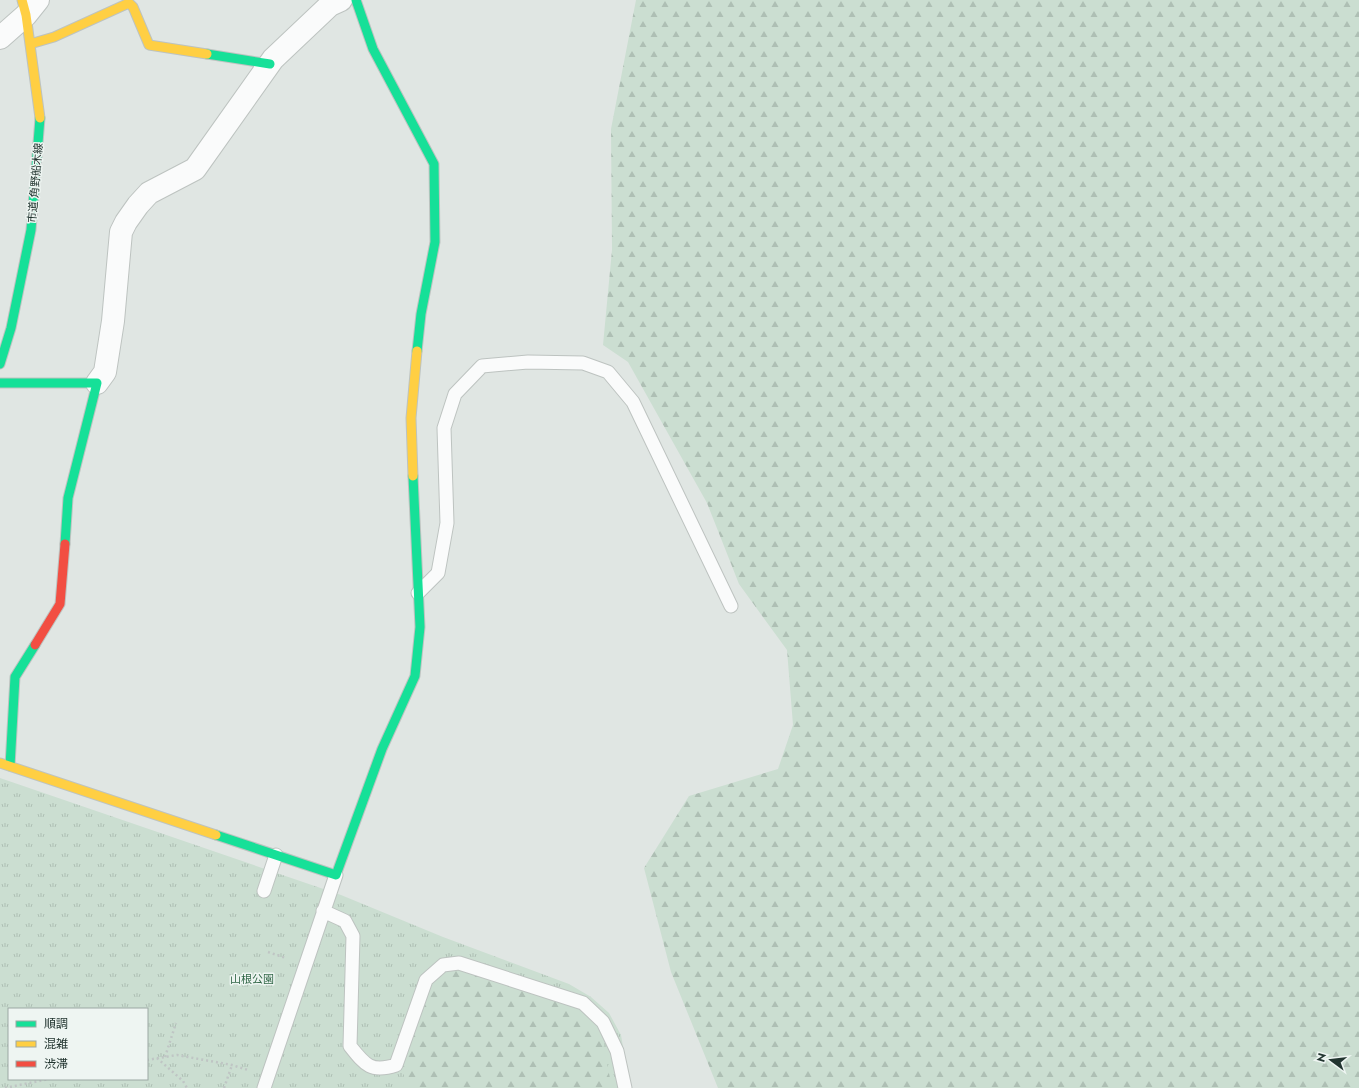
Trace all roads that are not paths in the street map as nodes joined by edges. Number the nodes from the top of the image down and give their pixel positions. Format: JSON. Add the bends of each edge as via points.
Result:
{"nodes":[{"id":1,"x":341,"y":0,"type":"edge"},
{"id":2,"x":356,"y":0,"type":"edge"},
{"id":3,"x":29,"y":5,"type":"edge"},
{"id":4,"x":0,"y":38,"type":"edge"},
{"id":5,"x":30,"y":44,"type":"junction"},
{"id":6,"x":270,"y":64,"type":"junction"},
{"id":7,"x":0,"y":364,"type":"edge"},
{"id":8,"x":0,"y":383,"type":"edge"},
{"id":9,"x":97,"y":383,"type":"junction"},
{"id":10,"x":418,"y":592,"type":"junction"},
{"id":11,"x":731,"y":606,"type":"dead end"},
{"id":12,"x":0,"y":763,"type":"edge"},
{"id":13,"x":10,"y":766,"type":"junction"},
{"id":14,"x":276,"y":855,"type":"junction"},
{"id":15,"x":336,"y":875,"type":"junction"},
{"id":16,"x":264,"y":891,"type":"dead end"},
{"id":17,"x":323,"y":911,"type":"junction"},
{"id":18,"x":266,"y":1082,"type":"edge"},
{"id":19,"x":625,"y":1088,"type":"edge"}],
"edges":[{"from":1,"to":6,"type":"street","via":[[330,5]]},
{"from":2,"to":10,"type":"street","via":[[373,50],[434,164],[435,242],[421,314],[411,418]]},
{"from":3,"to":4,"type":"street"},
{"from":3,"to":5,"type":"street","name":"市道 角野船木線"},
{"from":5,"to":6,"type":"street","via":[[54,37],[129,3],[149,45]]},
{"from":5,"to":7,"type":"street","name":"市道 角野船木線","via":[[40,120],[31,230],[11,328]]},
{"from":6,"to":9,"type":"street","via":[[195,169],[149,193],[126,222],[121,232],[113,321],[105,372]]},
{"from":8,"to":9,"type":"street"},
{"from":9,"to":13,"type":"street","via":[[68,498],[60,604],[15,677]]},
{"from":10,"to":11,"type":"lane","via":[[438,573],[447,523],[444,428],[455,394],[482,366],[528,362],[583,363],[608,372],[632,402]]},
{"from":10,"to":15,"type":"street","via":[[420,627],[414,676],[382,749]]},
{"from":12,"to":13,"type":"street"},
{"from":13,"to":14,"type":"street"},
{"from":14,"to":15,"type":"street"},
{"from":14,"to":16,"type":"lane"},
{"from":15,"to":17,"type":"lane"},
{"from":17,"to":18,"type":"lane"},
{"from":17,"to":19,"type":"lane","via":[[345,921],[353,936],[350,1046],[365,1065],[382,1069],[396,1065],[426,980],[443,965],[459,963],[583,1003],[603,1022],[617,1052]]}]}
